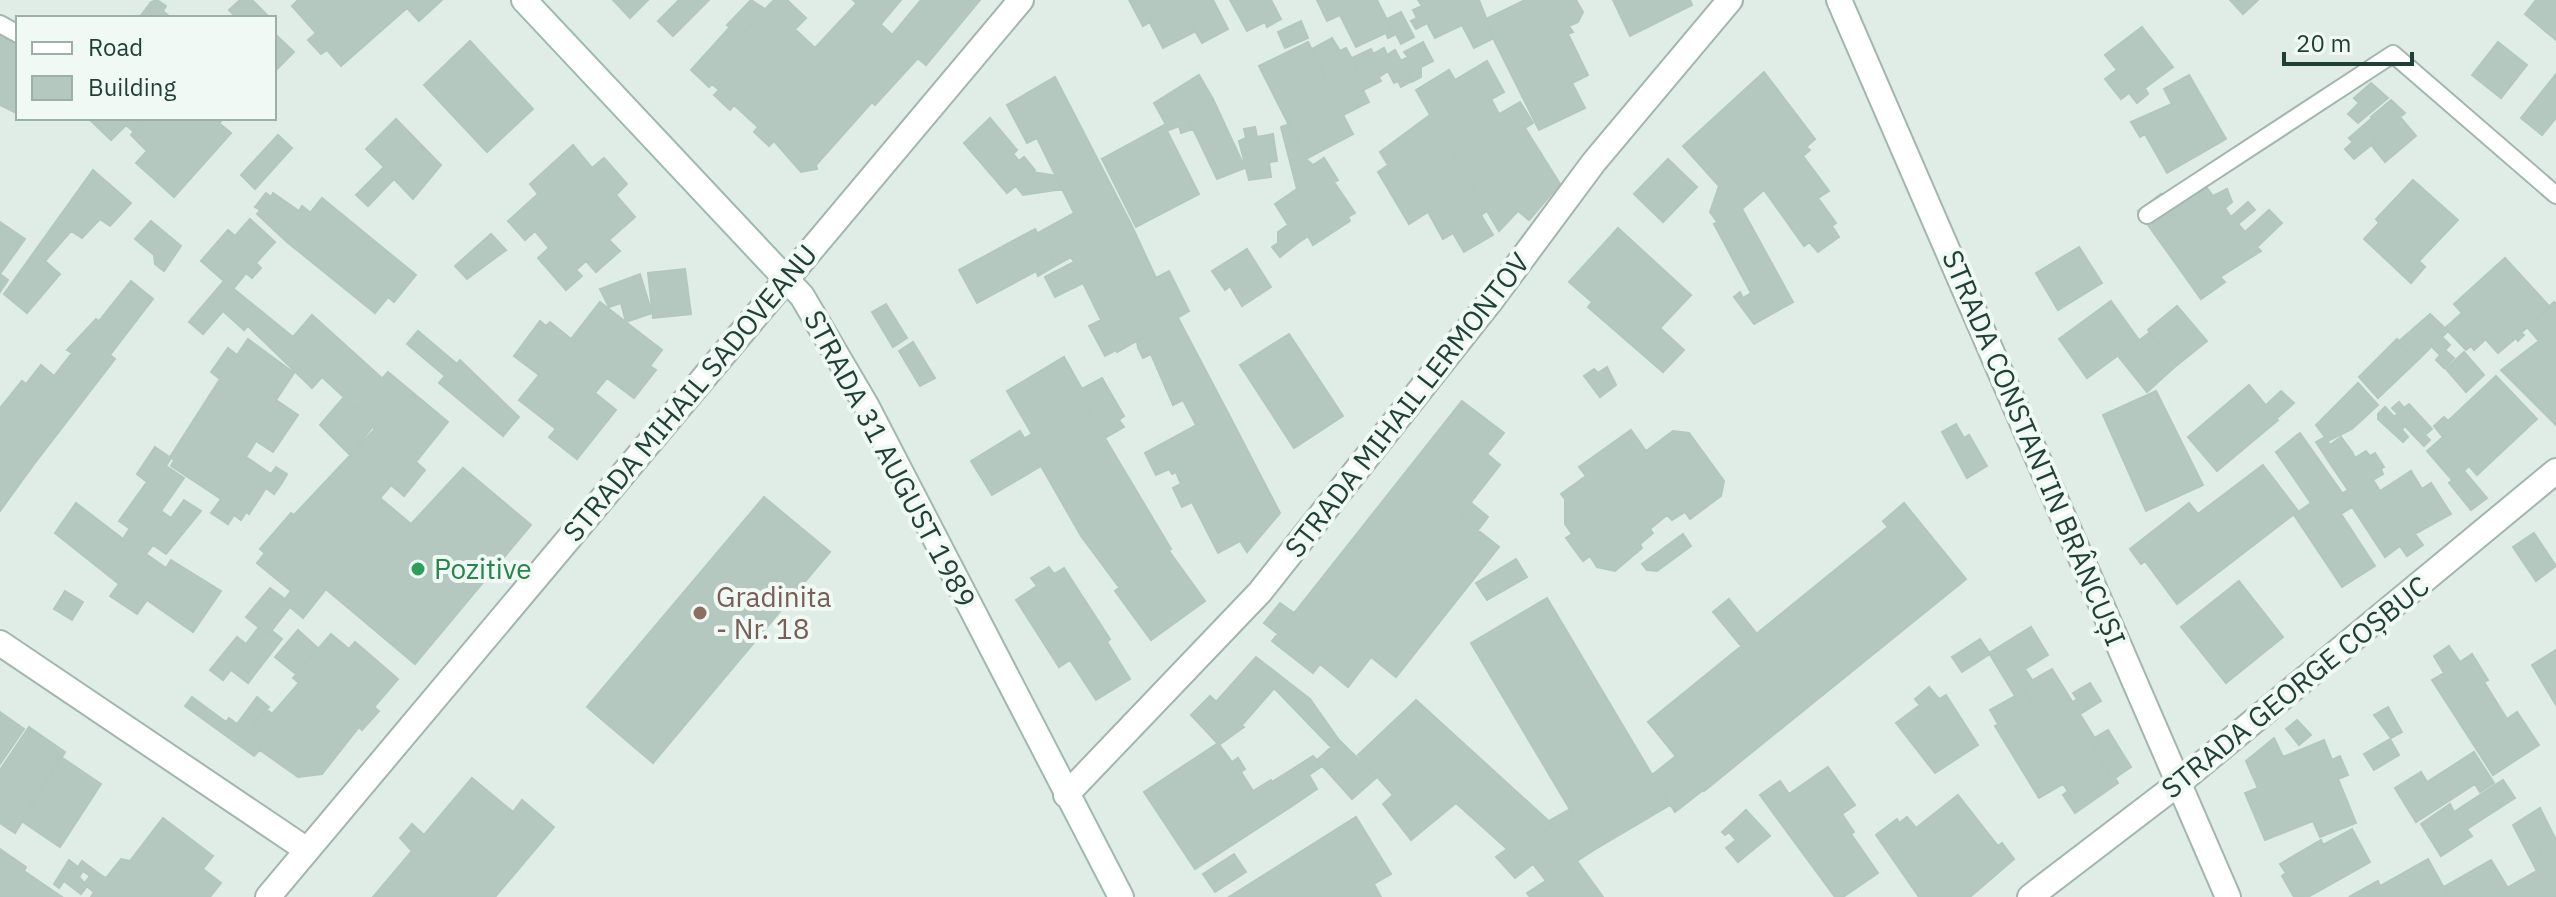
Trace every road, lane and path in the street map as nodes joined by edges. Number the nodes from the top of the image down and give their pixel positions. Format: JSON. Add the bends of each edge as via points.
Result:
{"nodes":[{"id":1,"x":524,"y":0,"type":"edge"},
{"id":2,"x":1021,"y":0,"type":"edge"},
{"id":3,"x":1730,"y":0,"type":"edge"},
{"id":4,"x":1839,"y":0,"type":"edge"},
{"id":5,"x":2556,"y":195,"type":"edge"},
{"id":6,"x":2147,"y":215,"type":"dead end"},
{"id":7,"x":788,"y":277,"type":"junction"},
{"id":8,"x":2556,"y":471,"type":"edge"},
{"id":9,"x":0,"y":643,"type":"edge"},
{"id":10,"x":2179,"y":783,"type":"junction"},
{"id":11,"x":1066,"y":795,"type":"junction"},
{"id":12,"x":307,"y":850,"type":"junction"},
{"id":13,"x":268,"y":897,"type":"edge"},
{"id":14,"x":1121,"y":897,"type":"edge"},
{"id":15,"x":2030,"y":897,"type":"edge"},
{"id":16,"x":2228,"y":897,"type":"edge"}],
"edges":[{"from":1,"to":7,"type":"street","name":"STRADA 31 AUGUST 1989"},
{"from":2,"to":7,"type":"street","name":"STRADA MIHAIL SADOVEANU"},
{"from":3,"to":11,"type":"street","name":"STRADA MIHAIL LERMONTOV","via":[[1603,152],[1260,592]]},
{"from":4,"to":10,"type":"street","name":"STRADA CONSTANTIN BRÂNCUȘI"},
{"from":5,"to":6,"type":"lane","via":[[2393,54]]},
{"from":7,"to":11,"type":"street","name":"STRADA 31 AUGUST 1989","via":[[866,405]]},
{"from":7,"to":12,"type":"street","name":"STRADA MIHAIL SADOVEANU"},
{"from":8,"to":10,"type":"street","name":"STRADA GEORGE COȘBUC"},
{"from":9,"to":12,"type":"street"},
{"from":10,"to":15,"type":"street","name":"STRADA GEORGE COȘBUC"},
{"from":10,"to":16,"type":"street","name":"STRADA CONSTANTIN BRÂNCUȘI"},
{"from":11,"to":14,"type":"street","name":"STRADA 31 AUGUST 1989"},
{"from":12,"to":13,"type":"street","name":"STRADA MIHAIL SADOVEANU"}]}
